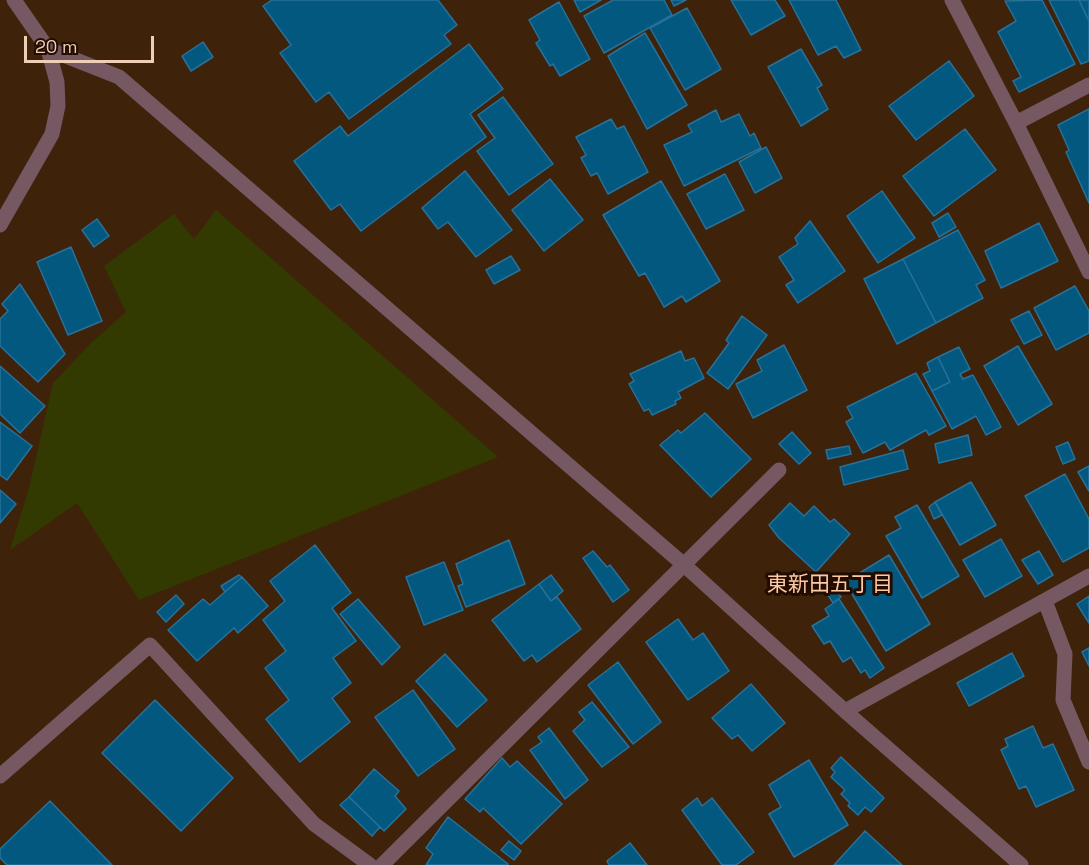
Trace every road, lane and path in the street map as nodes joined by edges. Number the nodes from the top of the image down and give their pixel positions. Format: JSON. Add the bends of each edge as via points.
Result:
{"nodes":[{"id":1,"x":14,"y":0,"type":"edge"},
{"id":2,"x":952,"y":0,"type":"edge"},
{"id":3,"x":48,"y":49,"type":"junction"},
{"id":4,"x":1089,"y":85,"type":"edge"},
{"id":5,"x":1016,"y":123,"type":"junction"},
{"id":6,"x":0,"y":225,"type":"edge"},
{"id":7,"x":1089,"y":272,"type":"edge"},
{"id":8,"x":779,"y":470,"type":"dead end"},
{"id":9,"x":682,"y":564,"type":"junction"},
{"id":10,"x":1089,"y":576,"type":"edge"},
{"id":11,"x":1045,"y":601,"type":"junction"},
{"id":12,"x":845,"y":711,"type":"junction"},
{"id":13,"x":1089,"y":762,"type":"edge"},
{"id":14,"x":0,"y":776,"type":"edge"},
{"id":15,"x":370,"y":865,"type":"edge"},
{"id":16,"x":381,"y":865,"type":"edge"},
{"id":17,"x":1022,"y":865,"type":"edge"}],
"edges":[{"from":1,"to":3,"type":"street"},
{"from":2,"to":5,"type":"street"},
{"from":3,"to":6,"type":"street","via":[[58,94],[52,134]]},
{"from":3,"to":9,"type":"street","via":[[119,77]]},
{"from":4,"to":5,"type":"street"},
{"from":5,"to":7,"type":"street"},
{"from":8,"to":9,"type":"street"},
{"from":9,"to":12,"type":"street"},
{"from":9,"to":16,"type":"street"},
{"from":10,"to":11,"type":"street"},
{"from":11,"to":12,"type":"street"},
{"from":11,"to":13,"type":"street","via":[[1065,654],[1063,700]]},
{"from":12,"to":17,"type":"street"},
{"from":14,"to":15,"type":"street","via":[[150,645],[314,824]]}]}
